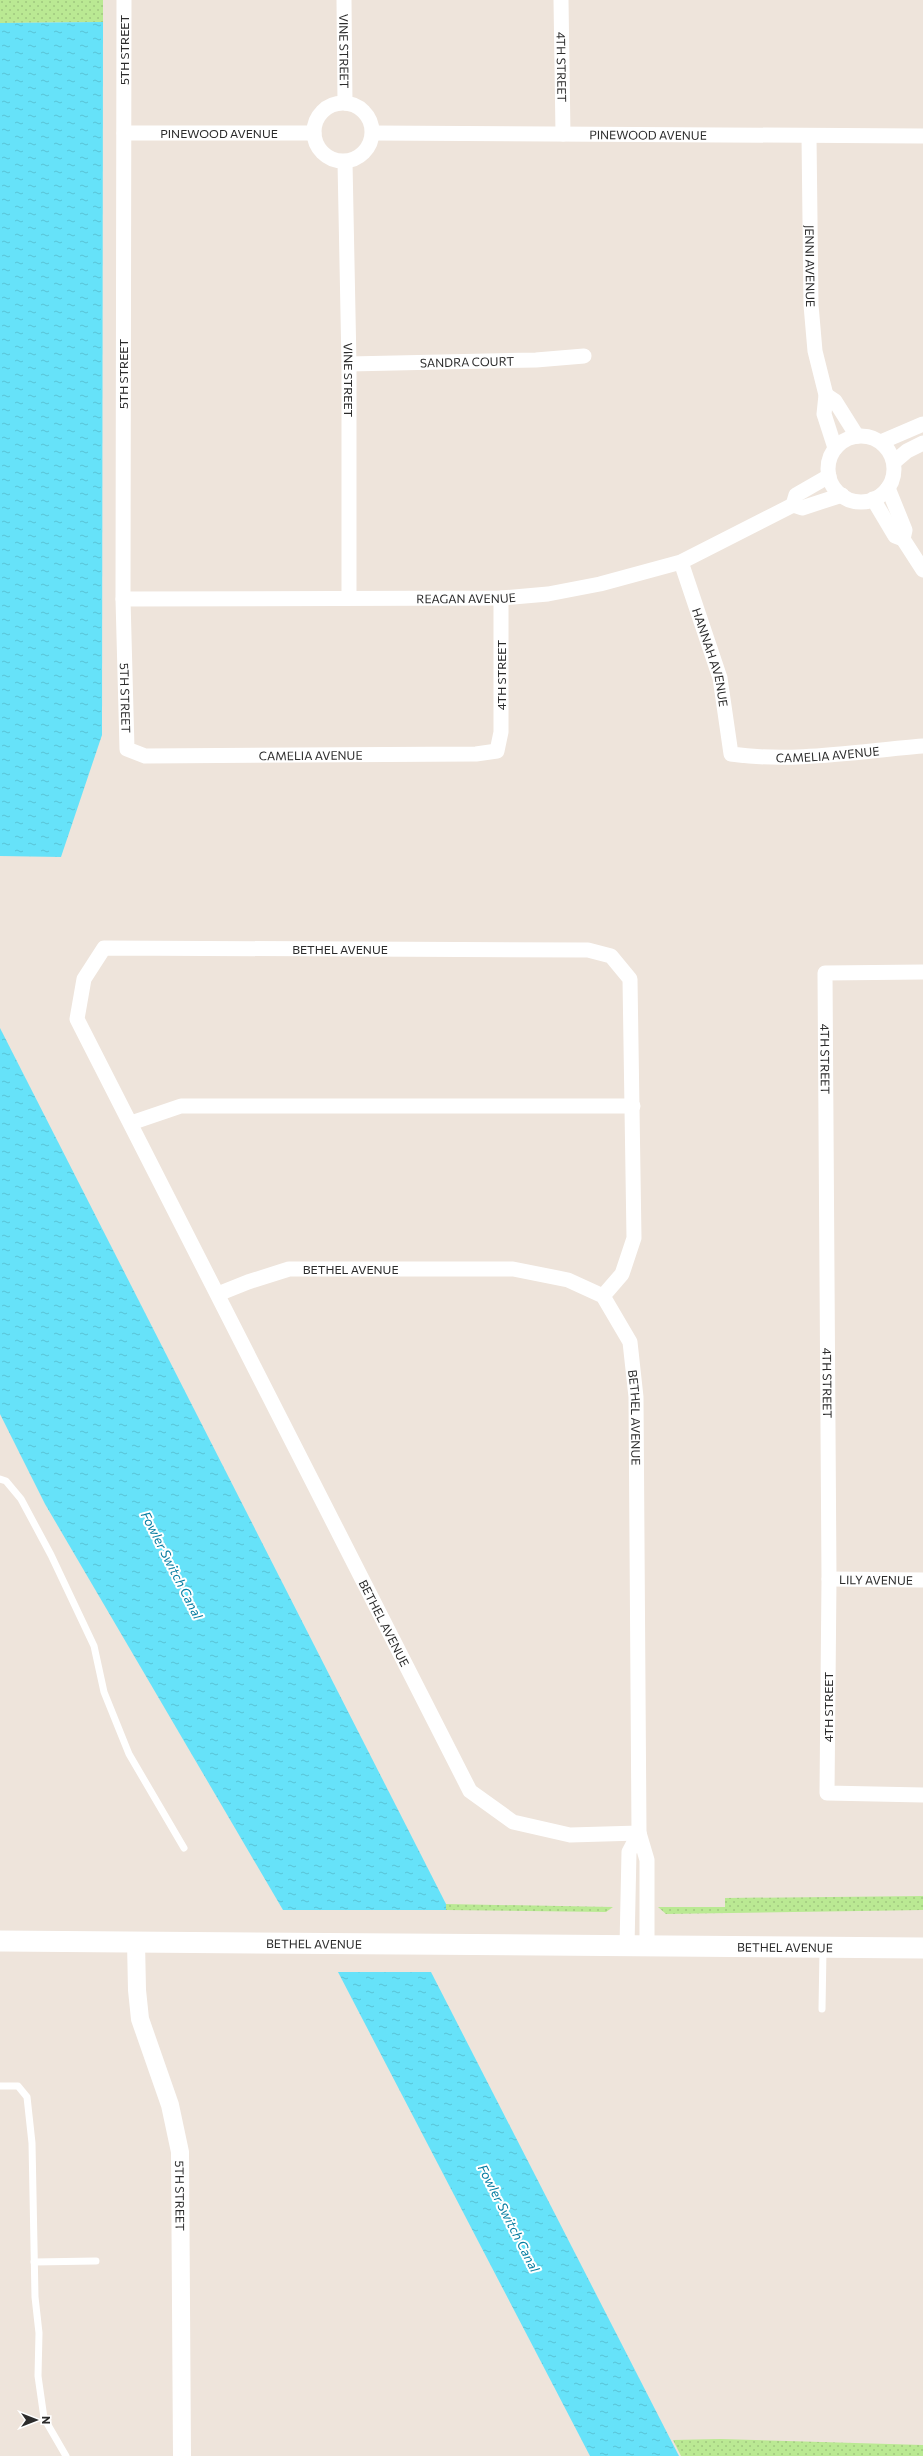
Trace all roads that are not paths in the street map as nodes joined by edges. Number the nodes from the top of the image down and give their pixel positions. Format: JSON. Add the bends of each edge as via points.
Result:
{"nodes":[{"id":1,"x":124,"y":0,"type":"edge"},
{"id":2,"x":344,"y":0,"type":"edge"},
{"id":3,"x":561,"y":0,"type":"edge"},
{"id":4,"x":345,"y":103,"type":"junction"},
{"id":5,"x":124,"y":133,"type":"junction"},
{"id":6,"x":314,"y":133,"type":"junction"},
{"id":7,"x":373,"y":133,"type":"junction"},
{"id":8,"x":563,"y":134,"type":"junction"},
{"id":9,"x":808,"y":136,"type":"junction"},
{"id":10,"x":923,"y":136,"type":"edge"},
{"id":11,"x":345,"y":162,"type":"junction"},
{"id":12,"x":584,"y":356,"type":"dead end"},
{"id":13,"x":349,"y":364,"type":"junction"},
{"id":14,"x":826,"y":395,"type":"junction"},
{"id":15,"x":923,"y":424,"type":"edge"},
{"id":16,"x":857,"y":436,"type":"junction"},
{"id":17,"x":881,"y":442,"type":"junction"},
{"id":18,"x":923,"y":443,"type":"edge"},
{"id":19,"x":835,"y":448,"type":"junction"},
{"id":20,"x":894,"y":462,"type":"junction"},
{"id":21,"x":829,"y":476,"type":"junction"},
{"id":22,"x":888,"y":488,"type":"junction"},
{"id":23,"x":842,"y":495,"type":"junction"},
{"id":24,"x":873,"y":499,"type":"junction"},
{"id":25,"x":792,"y":506,"type":"junction"},
{"id":26,"x":903,"y":539,"type":"junction"},
{"id":27,"x":681,"y":562,"type":"junction"},
{"id":28,"x":923,"y":570,"type":"edge"},
{"id":29,"x":349,"y":598,"type":"junction"},
{"id":30,"x":501,"y":598,"type":"junction"},
{"id":31,"x":123,"y":599,"type":"junction"},
{"id":32,"x":923,"y":746,"type":"edge"},
{"id":33,"x":127,"y":749,"type":"joint"},
{"id":34,"x":497,"y":751,"type":"joint"},
{"id":35,"x":731,"y":754,"type":"joint"},
{"id":36,"x":923,"y":972,"type":"edge"},
{"id":37,"x":633,"y":1106,"type":"junction"},
{"id":38,"x":131,"y":1122,"type":"junction"},
{"id":39,"x":218,"y":1294,"type":"junction"},
{"id":40,"x":603,"y":1296,"type":"junction"},
{"id":41,"x":0,"y":1479,"type":"edge"},
{"id":42,"x":829,"y":1579,"type":"junction"},
{"id":43,"x":923,"y":1580,"type":"edge"},
{"id":44,"x":923,"y":1795,"type":"edge"},
{"id":45,"x":638,"y":1833,"type":"junction"},
{"id":46,"x":184,"y":1848,"type":"dead end"},
{"id":47,"x":0,"y":1941,"type":"edge"},
{"id":48,"x":136,"y":1942,"type":"junction"},
{"id":49,"x":637,"y":1946,"type":"junction"},
{"id":50,"x":823,"y":1948,"type":"junction"},
{"id":51,"x":923,"y":1948,"type":"edge"},
{"id":52,"x":822,"y":2009,"type":"dead end"},
{"id":53,"x":0,"y":2086,"type":"edge"},
{"id":54,"x":96,"y":2261,"type":"dead end"},
{"id":55,"x":34,"y":2262,"type":"junction"},
{"id":56,"x":66,"y":2456,"type":"edge"},
{"id":57,"x":182,"y":2456,"type":"edge"}],
"edges":[{"from":1,"to":5,"type":"street","name":"5TH STREET"},
{"from":2,"to":4,"type":"street","name":"VINE STREET"},
{"from":3,"to":8,"type":"street","name":"4TH STREET"},
{"from":4,"to":6,"type":"street","via":[[334,104],[326,109],[319,116]]},
{"from":4,"to":7,"type":"street","via":[[361,108],[367,115]]},
{"from":5,"to":6,"type":"street","name":"PINEWOOD AVENUE"},
{"from":5,"to":31,"type":"street","name":"5TH STREET"},
{"from":6,"to":11,"type":"street","via":[[316,143],[328,158]]},
{"from":7,"to":8,"type":"street","name":"PINEWOOD AVENUE"},
{"from":7,"to":11,"type":"street","via":[[372,141],[362,155]]},
{"from":8,"to":9,"type":"street","name":"PINEWOOD AVENUE"},
{"from":9,"to":10,"type":"street","name":"PINEWOOD AVENUE"},
{"from":9,"to":14,"type":"street","name":"JENNI AVENUE","via":[[811,305],[816,351]]},
{"from":11,"to":13,"type":"street","name":"VINE STREET"},
{"from":12,"to":13,"type":"street","name":"SANDRA COURT","via":[[536,360]]},
{"from":13,"to":29,"type":"street","name":"VINE STREET"},
{"from":14,"to":16,"type":"street","via":[[835,401]]},
{"from":14,"to":19,"type":"street","name":"JENNI AVENUE","via":[[824,414]]},
{"from":15,"to":17,"type":"street"},
{"from":16,"to":17,"type":"street","via":[[872,437]]},
{"from":16,"to":19,"type":"street","via":[[843,441]]},
{"from":17,"to":20,"type":"street","via":[[888,449]]},
{"from":18,"to":20,"type":"street"},
{"from":19,"to":21,"type":"street","via":[[828,467]]},
{"from":20,"to":22,"type":"street","via":[[894,474]]},
{"from":21,"to":23,"type":"street"},
{"from":21,"to":25,"type":"street","name":"REAGAN AVENUE","via":[[796,494]]},
{"from":22,"to":24,"type":"street"},
{"from":22,"to":26,"type":"street","via":[[904,530]]},
{"from":23,"to":24,"type":"street","via":[[857,501]]},
{"from":23,"to":25,"type":"street","name":"REAGAN AVENUE","via":[[802,508]]},
{"from":24,"to":26,"type":"street","via":[[895,536]]},
{"from":25,"to":27,"type":"street","name":"REAGAN AVENUE"},
{"from":26,"to":28,"type":"street"},
{"from":27,"to":30,"type":"street","name":"REAGAN AVENUE","via":[[600,584],[548,594]]},
{"from":27,"to":35,"type":"street","name":"HANNAH AVENUE","via":[[716,665]]},
{"from":29,"to":30,"type":"street","name":"REAGAN AVENUE"},
{"from":29,"to":31,"type":"street","name":"REAGAN AVENUE"},
{"from":30,"to":34,"type":"street","name":"4TH STREET","via":[[501,732]]},
{"from":31,"to":33,"type":"street","name":"5TH STREET"},
{"from":32,"to":35,"type":"street","name":"CAMELIA AVENUE","via":[[823,756],[755,757]]},
{"from":33,"to":34,"type":"street","name":"CAMELIA AVENUE","via":[[145,756],[476,754]]},
{"from":36,"to":42,"type":"street","name":"4TH STREET","via":[[825,972]]},
{"from":37,"to":38,"type":"street","via":[[181,1106]]},
{"from":37,"to":38,"type":"street","name":"BETHEL AVENUE","via":[[630,979],[611,956],[588,950],[104,948],[84,979],[77,1019]]},
{"from":37,"to":40,"type":"street","name":"BETHEL AVENUE","via":[[634,1238],[622,1274]]},
{"from":38,"to":39,"type":"street","name":"BETHEL AVENUE"},
{"from":39,"to":40,"type":"street","name":"BETHEL AVENUE","via":[[289,1269],[514,1269],[568,1280]]},
{"from":39,"to":45,"type":"street","name":"BETHEL AVENUE","via":[[470,1791],[514,1822],[570,1835]]},
{"from":40,"to":45,"type":"street","name":"BETHEL AVENUE","via":[[630,1342],[636,1396]]},
{"from":41,"to":46,"type":"lane","via":[[6,1481],[21,1499],[52,1555],[94,1646],[104,1692],[129,1754]]},
{"from":42,"to":43,"type":"street","name":"LILY AVENUE"},
{"from":42,"to":44,"type":"street","name":"4TH STREET","via":[[827,1793]]},
{"from":45,"to":49,"type":"street","name":"BETHEL AVENUE","via":[[630,1852]]},
{"from":45,"to":49,"type":"street","name":"BETHEL AVENUE","via":[[647,1860]]},
{"from":47,"to":48,"type":"main road","name":"BETHEL AVENUE"},
{"from":48,"to":49,"type":"main road","name":"BETHEL AVENUE"},
{"from":48,"to":57,"type":"street","name":"5TH STREET","via":[[140,2019],[170,2105],[180,2152]]},
{"from":49,"to":50,"type":"main road","name":"BETHEL AVENUE"},
{"from":50,"to":51,"type":"main road","name":"BETHEL AVENUE"},
{"from":50,"to":52,"type":"lane"},
{"from":53,"to":55,"type":"lane","via":[[18,2086],[27,2097],[32,2143]]},
{"from":54,"to":55,"type":"lane"},
{"from":55,"to":56,"type":"lane","via":[[39,2333],[38,2376],[44,2418]]}]}
